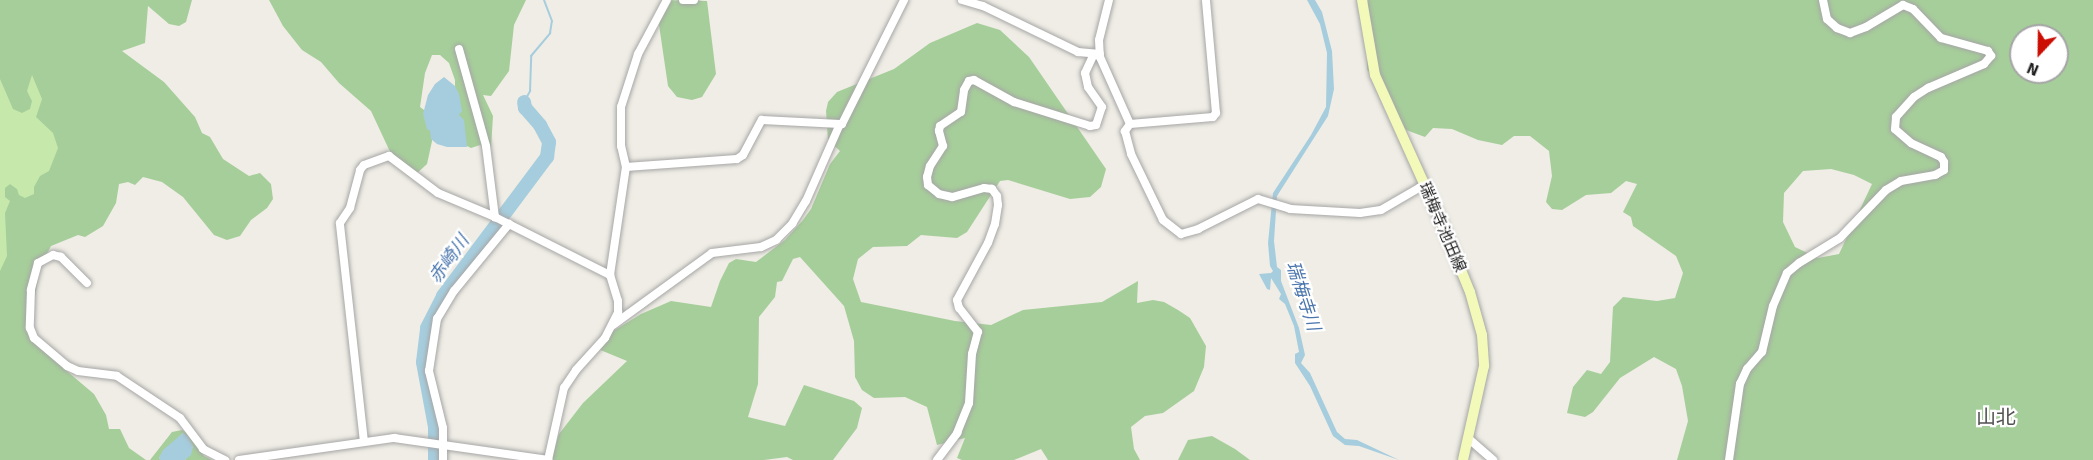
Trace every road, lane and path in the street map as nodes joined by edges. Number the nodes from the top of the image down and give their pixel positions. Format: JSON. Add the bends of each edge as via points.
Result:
{"nodes":[{"id":1,"x":667,"y":0,"type":"edge"},
{"id":2,"x":683,"y":0,"type":"edge"},
{"id":3,"x":694,"y":0,"type":"edge"},
{"id":4,"x":904,"y":0,"type":"edge"},
{"id":5,"x":962,"y":0,"type":"edge"},
{"id":6,"x":1108,"y":0,"type":"edge"},
{"id":7,"x":1206,"y":0,"type":"edge"},
{"id":8,"x":1362,"y":0,"type":"edge"},
{"id":9,"x":1823,"y":0,"type":"edge"},
{"id":10,"x":459,"y":49,"type":"dead end"},
{"id":11,"x":1097,"y":54,"type":"junction"},
{"id":12,"x":840,"y":124,"type":"junction"},
{"id":13,"x":1130,"y":124,"type":"junction"},
{"id":14,"x":626,"y":167,"type":"junction"},
{"id":15,"x":1424,"y":185,"type":"junction"},
{"id":16,"x":495,"y":217,"type":"junction"},
{"id":17,"x":509,"y":224,"type":"junction"},
{"id":18,"x":610,"y":275,"type":"junction"},
{"id":19,"x":87,"y":283,"type":"dead end"},
{"id":20,"x":613,"y":325,"type":"junction"},
{"id":21,"x":1469,"y":439,"type":"junction"},
{"id":22,"x":364,"y":442,"type":"junction"},
{"id":23,"x":443,"y":446,"type":"junction"},
{"id":24,"x":225,"y":460,"type":"edge"},
{"id":25,"x":241,"y":460,"type":"edge"},
{"id":26,"x":443,"y":460,"type":"edge"},
{"id":27,"x":548,"y":460,"type":"edge"},
{"id":28,"x":937,"y":460,"type":"edge"},
{"id":29,"x":1463,"y":460,"type":"edge"},
{"id":30,"x":1493,"y":460,"type":"edge"},
{"id":31,"x":1730,"y":460,"type":"edge"}],
"edges":[{"from":1,"to":14,"type":"street","via":[[627,82],[621,117]]},
{"from":2,"to":3,"type":"street"},
{"from":4,"to":12,"type":"street"},
{"from":5,"to":11,"type":"street","via":[[983,6],[1078,52]]},
{"from":6,"to":11,"type":"street"},
{"from":7,"to":13,"type":"street","via":[[1216,113],[1213,117]]},
{"from":8,"to":15,"type":"main road","name":"瑞梅寺池田線","via":[[1375,75]]},
{"from":9,"to":31,"type":"street","via":[[1827,19],[1850,33],[1903,5],[1913,9],[1941,38],[1988,51],[1991,56],[1984,64],[1928,88],[1896,117],[1895,129],[1941,157],[1944,170],[1935,175],[1911,177],[1893,186],[1840,238],[1787,273],[1773,306],[1762,352],[1740,384]]},
{"from":10,"to":16,"type":"street","via":[[486,146]]},
{"from":11,"to":13,"type":"street"},
{"from":11,"to":28,"type":"street","via":[[1085,73],[1088,87],[1102,107],[1096,125],[1014,102],[974,80],[964,90],[961,112],[940,126],[943,147],[930,166],[928,185],[939,194],[952,197],[992,189],[998,205],[988,243],[957,300],[978,332],[972,354],[969,403],[957,433]]},
{"from":12,"to":14,"type":"street","via":[[762,120],[737,159]]},
{"from":12,"to":20,"type":"street","via":[[806,201],[776,240],[761,247],[712,253]]},
{"from":13,"to":15,"type":"street","via":[[1125,131],[1131,154],[1163,220],[1181,234],[1258,199],[1284,207],[1343,212],[1381,210]]},
{"from":14,"to":18,"type":"street"},
{"from":15,"to":21,"type":"main road","name":"瑞梅寺池田線","via":[[1470,292],[1482,335],[1484,366]]},
{"from":16,"to":17,"type":"street"},
{"from":16,"to":22,"type":"street","via":[[438,193],[389,156],[360,170],[350,208],[340,223]]},
{"from":17,"to":18,"type":"street"},
{"from":17,"to":23,"type":"street","via":[[454,291],[437,319],[429,371],[443,428]]},
{"from":18,"to":20,"type":"street","via":[[618,301]]},
{"from":19,"to":24,"type":"street","via":[[61,257],[44,257],[38,263],[31,290],[30,328],[34,338],[67,366],[117,376],[180,418],[203,449]]},
{"from":20,"to":27,"type":"street","via":[[564,388]]},
{"from":21,"to":29,"type":"main road","name":"瑞梅寺池田線"},
{"from":21,"to":30,"type":"street"},
{"from":22,"to":23,"type":"street","via":[[394,438]]},
{"from":22,"to":25,"type":"street"},
{"from":23,"to":26,"type":"street"},
{"from":23,"to":27,"type":"street"}]}
